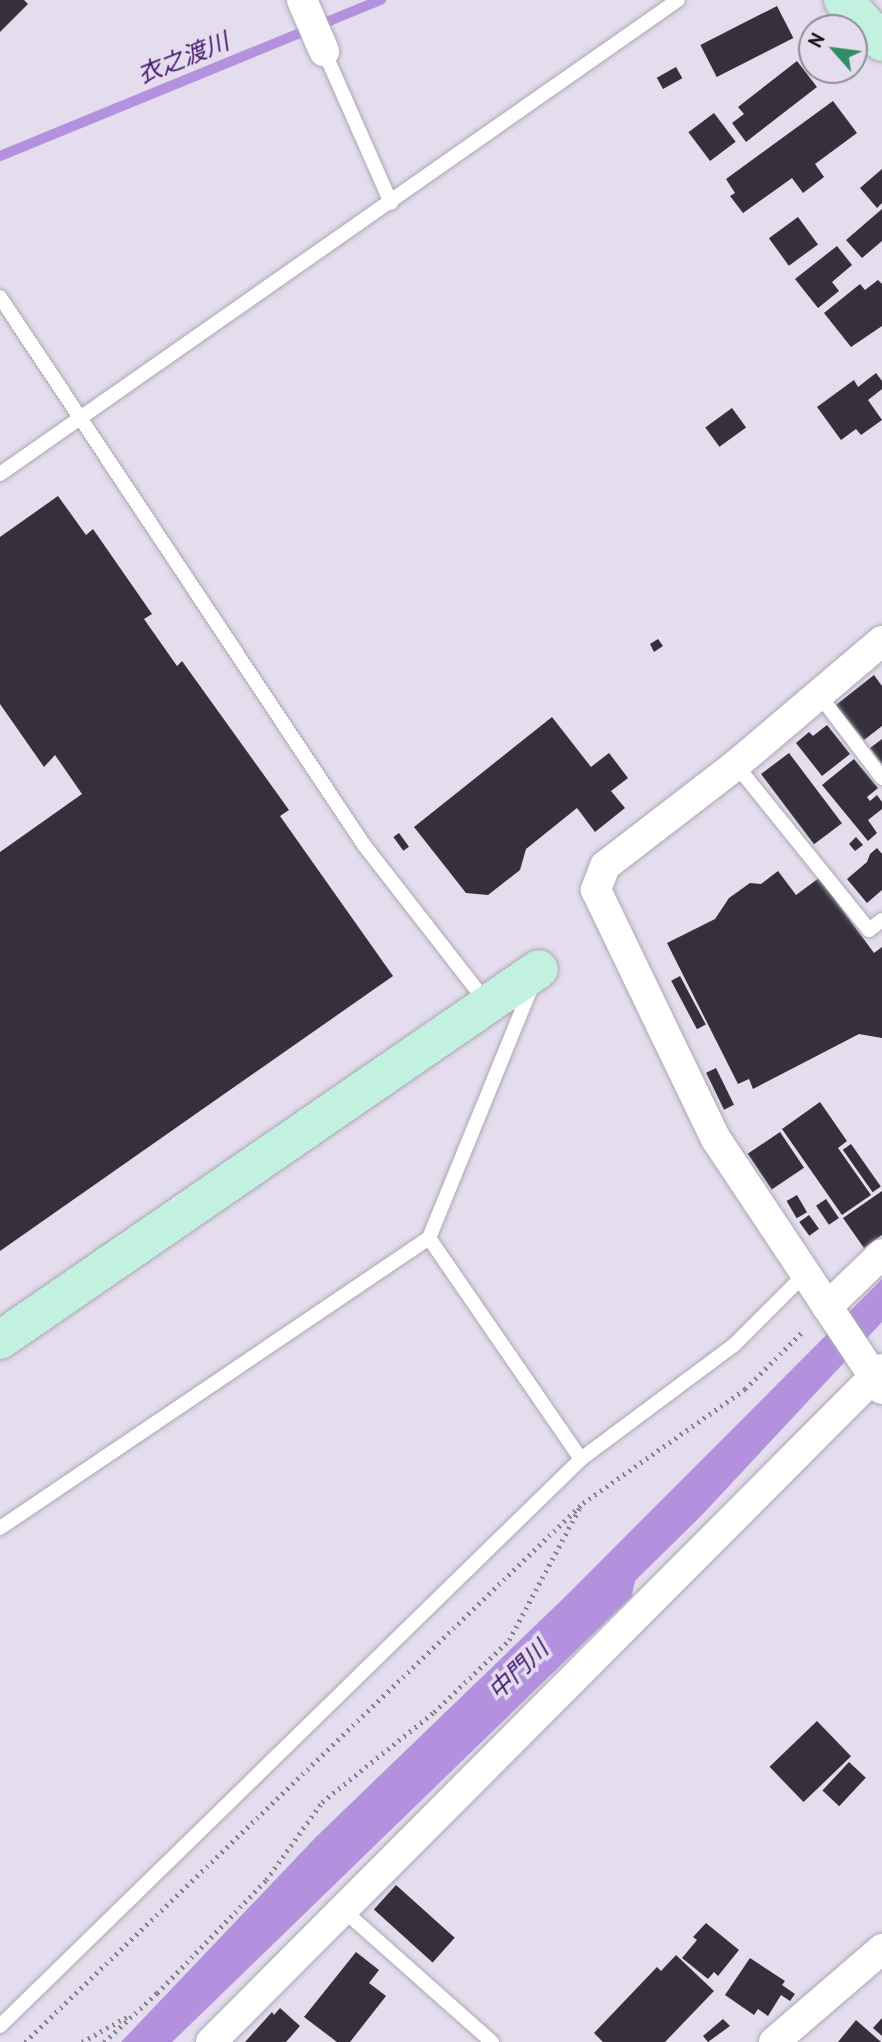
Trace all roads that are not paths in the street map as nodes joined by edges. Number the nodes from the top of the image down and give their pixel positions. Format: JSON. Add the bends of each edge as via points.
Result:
{"nodes":[{"id":1,"x":302,"y":0,"type":"edge"},
{"id":2,"x":678,"y":0,"type":"edge"},
{"id":3,"x":843,"y":0,"type":"edge"},
{"id":4,"x":882,"y":42,"type":"edge"},
{"id":5,"x":324,"y":51,"type":"joint"},
{"id":6,"x":391,"y":203,"type":"junction"},
{"id":7,"x":0,"y":297,"type":"edge"},
{"id":8,"x":78,"y":418,"type":"junction"},
{"id":9,"x":0,"y":474,"type":"edge"},
{"id":10,"x":882,"y":641,"type":"edge"},
{"id":11,"x":820,"y":696,"type":"junction"},
{"id":12,"x":736,"y":765,"type":"junction"},
{"id":13,"x":882,"y":778,"type":"edge"},
{"id":14,"x":882,"y":920,"type":"edge"},
{"id":15,"x":539,"y":969,"type":"junction"},
{"id":16,"x":484,"y":999,"type":"joint"},
{"id":17,"x":429,"y":1238,"type":"junction"},
{"id":18,"x":882,"y":1254,"type":"edge"},
{"id":19,"x":804,"y":1274,"type":"junction"},
{"id":20,"x":827,"y":1307,"type":"junction"},
{"id":21,"x":0,"y":1340,"type":"edge"},
{"id":22,"x":877,"y":1377,"type":"edge"},
{"id":23,"x":580,"y":1459,"type":"junction"},
{"id":24,"x":0,"y":1528,"type":"edge"},
{"id":25,"x":341,"y":1908,"type":"junction"},
{"id":26,"x":882,"y":1950,"type":"edge"},
{"id":27,"x":0,"y":2026,"type":"edge"},
{"id":28,"x":211,"y":2042,"type":"edge"},
{"id":29,"x":492,"y":2042,"type":"edge"},
{"id":30,"x":774,"y":2042,"type":"edge"}],
"edges":[{"from":1,"to":5,"type":"street"},
{"from":2,"to":6,"type":"lane"},
{"from":3,"to":4,"type":"street"},
{"from":5,"to":6,"type":"lane"},
{"from":6,"to":8,"type":"lane"},
{"from":7,"to":8,"type":"lane"},
{"from":8,"to":9,"type":"lane"},
{"from":8,"to":16,"type":"lane","via":[[364,845]]},
{"from":10,"to":11,"type":"street"},
{"from":11,"to":12,"type":"street"},
{"from":11,"to":13,"type":"lane"},
{"from":12,"to":14,"type":"lane","via":[[869,930]]},
{"from":12,"to":19,"type":"street","via":[[605,866],[596,890],[716,1139]]},
{"from":15,"to":16,"type":"street"},
{"from":15,"to":17,"type":"lane"},
{"from":15,"to":21,"type":"street"},
{"from":17,"to":23,"type":"lane"},
{"from":17,"to":24,"type":"lane"},
{"from":18,"to":20,"type":"street"},
{"from":19,"to":20,"type":"street"},
{"from":19,"to":23,"type":"lane","via":[[734,1345]]},
{"from":20,"to":22,"type":"street"},
{"from":22,"to":25,"type":"street"},
{"from":23,"to":27,"type":"lane"},
{"from":25,"to":28,"type":"street"},
{"from":25,"to":29,"type":"lane"},
{"from":26,"to":30,"type":"street"}]}
